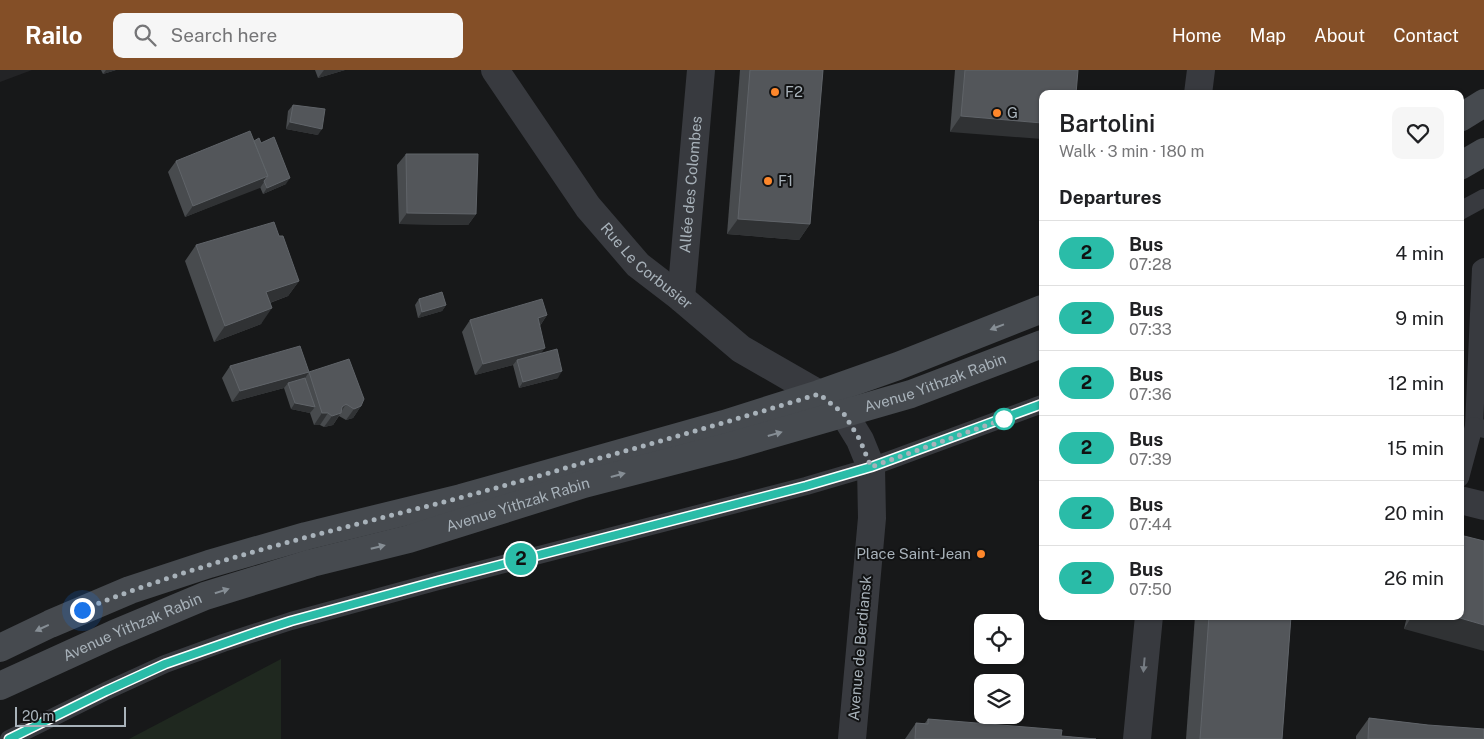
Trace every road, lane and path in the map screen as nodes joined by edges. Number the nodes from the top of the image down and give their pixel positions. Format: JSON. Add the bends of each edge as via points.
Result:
{"nodes":[{"id":1,"x":495,"y":70,"type":"edge"},
{"id":2,"x":700,"y":70,"type":"edge"},
{"id":3,"x":1201,"y":70,"type":"edge"},
{"id":4,"x":1198,"y":90,"type":"edge"},
{"id":5,"x":1484,"y":103,"type":"edge"},
{"id":6,"x":1464,"y":116,"type":"edge"},
{"id":7,"x":1484,"y":152,"type":"edge"},
{"id":8,"x":1464,"y":164,"type":"edge"},
{"id":9,"x":1484,"y":198,"type":"edge"},
{"id":10,"x":1464,"y":209,"type":"edge"},
{"id":11,"x":1484,"y":267,"type":"edge"},
{"id":12,"x":681,"y":298,"type":"junction"},
{"id":13,"x":1039,"y":310,"type":"edge"},
{"id":14,"x":1039,"y":345,"type":"edge"},
{"id":15,"x":819,"y":394,"type":"junction"},
{"id":16,"x":1039,"y":405,"type":"edge"},
{"id":17,"x":844,"y":414,"type":"junction"},
{"id":18,"x":1479,"y":427,"type":"edge"},
{"id":19,"x":871,"y":467,"type":"junction"},
{"id":20,"x":1464,"y":467,"type":"edge"},
{"id":21,"x":1464,"y":501,"type":"edge"},
{"id":22,"x":1484,"y":506,"type":"edge"},
{"id":23,"x":1149,"y":620,"type":"edge"},
{"id":24,"x":0,"y":648,"type":"edge"},
{"id":25,"x":0,"y":686,"type":"edge"},
{"id":26,"x":9,"y":739,"type":"edge"},
{"id":27,"x":852,"y":739,"type":"edge"},
{"id":28,"x":1138,"y":739,"type":"edge"}],
"edges":[{"from":1,"to":12,"type":"street","name":"Rue Le Corbusier","via":[[588,207],[638,265]]},
{"from":2,"to":12,"type":"street","name":"Allée des Colombes"},
{"from":3,"to":4,"type":"street"},
{"from":5,"to":6,"type":"main road"},
{"from":7,"to":8,"type":"main road"},
{"from":9,"to":10,"type":"lane"},
{"from":11,"to":18,"type":"lane","via":[[1481,269]]},
{"from":12,"to":15,"type":"street","name":"Rue Le Corbusier","via":[[741,349]]},
{"from":13,"to":15,"type":"main road","name":"Avenue Yithzak Rabin","one_way":true},
{"from":14,"to":17,"type":"main road","name":"Avenue Yithzak Rabin","via":[[911,394]]},
{"from":15,"to":17,"type":"street","name":"Rue Le Corbusier"},
{"from":15,"to":24,"type":"main road","name":"Avenue Yithzak Rabin","one_way":true,"via":[[460,498],[209,564],[130,590]]},
{"from":16,"to":19,"type":"lane"},
{"from":17,"to":19,"type":"street","name":"Avenue de Berdiansk"},
{"from":25,"to":17,"type":"main road","name":"Avenue Yithzak Rabin","one_way":true,"via":[[204,596],[312,563],[409,539],[584,484]]},
{"from":18,"to":20,"type":"lane"},
{"from":19,"to":26,"type":"lane","via":[[291,621],[165,664]]},
{"from":19,"to":27,"type":"street","name":"Avenue de Berdiansk","via":[[872,518]]},
{"from":21,"to":22,"type":"street"},
{"from":23,"to":28,"type":"street","one_way":true}]}
